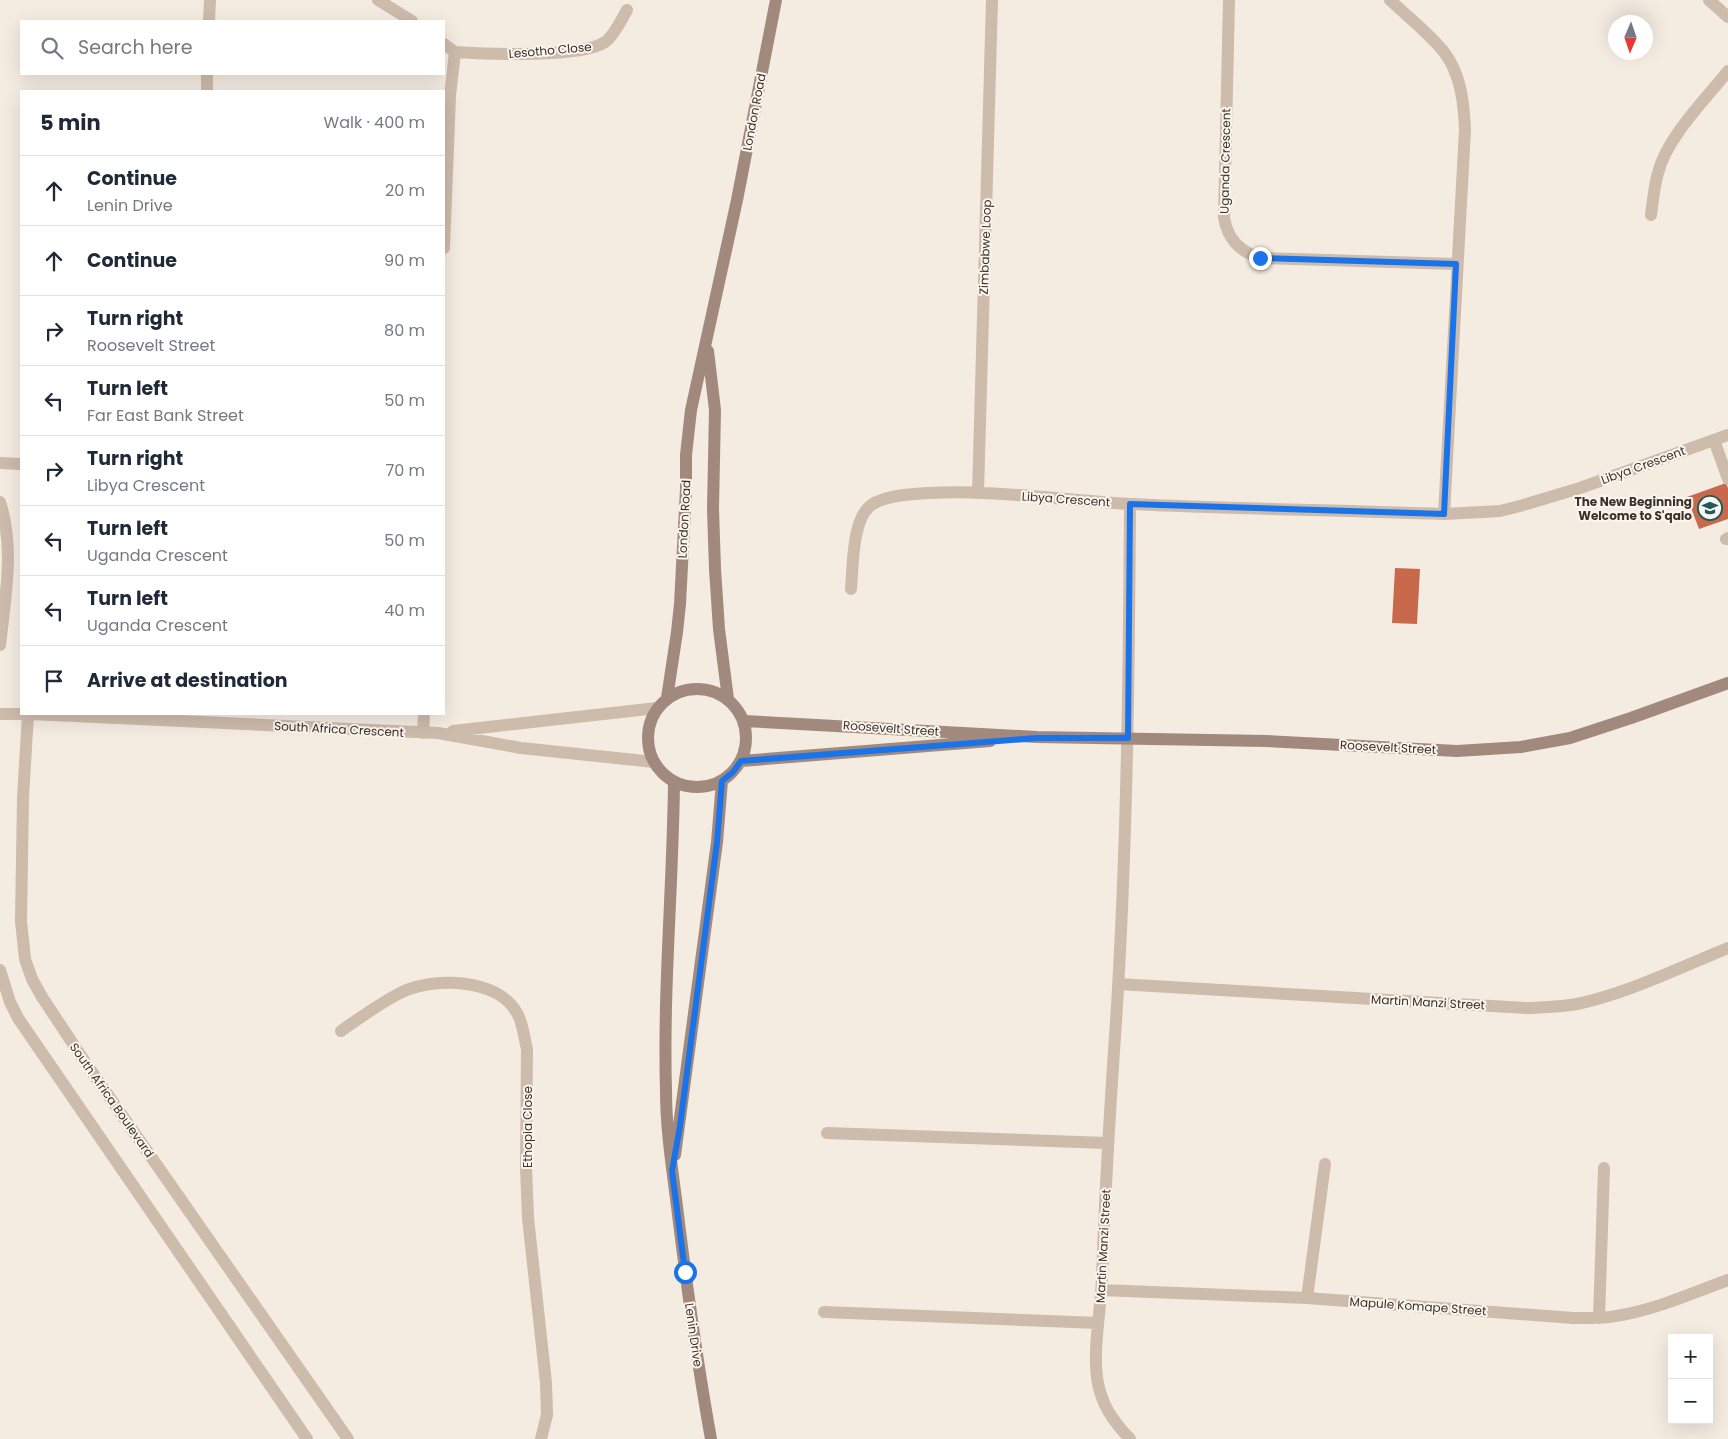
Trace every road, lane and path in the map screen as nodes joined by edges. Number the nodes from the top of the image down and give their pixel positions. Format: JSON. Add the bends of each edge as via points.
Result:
{"nodes":[{"id":1,"x":210,"y":0,"type":"edge"},
{"id":2,"x":378,"y":0,"type":"edge"},
{"id":3,"x":776,"y":0,"type":"edge"},
{"id":4,"x":992,"y":0,"type":"edge"},
{"id":5,"x":1229,"y":0,"type":"edge"},
{"id":6,"x":1390,"y":0,"type":"edge"},
{"id":7,"x":1709,"y":0,"type":"edge"},
{"id":8,"x":627,"y":10,"type":"dead end"},
{"id":9,"x":1728,"y":17,"type":"edge"},
{"id":10,"x":209,"y":20,"type":"edge"},
{"id":11,"x":410,"y":20,"type":"edge"},
{"id":12,"x":445,"y":45,"type":"edge"},
{"id":13,"x":455,"y":52,"type":"junction"},
{"id":14,"x":1728,"y":72,"type":"edge"},
{"id":15,"x":208,"y":75,"type":"edge"},
{"id":16,"x":207,"y":90,"type":"edge"},
{"id":17,"x":1651,"y":215,"type":"dead end"},
{"id":18,"x":445,"y":223,"type":"edge"},
{"id":19,"x":1456,"y":264,"type":"junction"},
{"id":20,"x":707,"y":341,"type":"junction"},
{"id":21,"x":1728,"y":435,"type":"edge"},
{"id":22,"x":1714,"y":440,"type":"junction"},
{"id":23,"x":0,"y":463,"type":"edge"},
{"id":24,"x":20,"y":464,"type":"edge"},
{"id":25,"x":1728,"y":479,"type":"edge"},
{"id":26,"x":978,"y":493,"type":"junction"},
{"id":27,"x":0,"y":502,"type":"edge"},
{"id":28,"x":1130,"y":504,"type":"junction"},
{"id":29,"x":1444,"y":514,"type":"junction"},
{"id":30,"x":851,"y":589,"type":"dead end"},
{"id":31,"x":0,"y":645,"type":"edge"},
{"id":32,"x":1728,"y":683,"type":"edge"},
{"id":33,"x":667,"y":698,"type":"junction"},
{"id":34,"x":728,"y":699,"type":"junction"},
{"id":35,"x":657,"y":708,"type":"junction"},
{"id":36,"x":0,"y":714,"type":"edge"},
{"id":37,"x":20,"y":714,"type":"edge"},
{"id":38,"x":30,"y":715,"type":"edge"},
{"id":39,"x":76,"y":715,"type":"edge"},
{"id":40,"x":424,"y":715,"type":"edge"},
{"id":41,"x":216,"y":718,"type":"edge"},
{"id":42,"x":744,"y":720,"type":"junction"},
{"id":43,"x":423,"y":733,"type":"junction"},
{"id":44,"x":438,"y":733,"type":"junction"},
{"id":45,"x":1037,"y":738,"type":"junction"},
{"id":46,"x":1128,"y":738,"type":"junction"},
{"id":47,"x":741,"y":761,"type":"junction"},
{"id":48,"x":654,"y":762,"type":"junction"},
{"id":49,"x":722,"y":781,"type":"junction"},
{"id":50,"x":674,"y":782,"type":"junction"},
{"id":51,"x":1728,"y":948,"type":"edge"},
{"id":52,"x":0,"y":970,"type":"edge"},
{"id":53,"x":1118,"y":984,"type":"junction"},
{"id":54,"x":340,"y":1031,"type":"dead end"},
{"id":55,"x":827,"y":1133,"type":"dead end"},
{"id":56,"x":1108,"y":1142,"type":"junction"},
{"id":57,"x":1325,"y":1164,"type":"dead end"},
{"id":58,"x":1604,"y":1168,"type":"dead end"},
{"id":59,"x":672,"y":1171,"type":"junction"},
{"id":60,"x":1728,"y":1280,"type":"edge"},
{"id":61,"x":1101,"y":1290,"type":"junction"},
{"id":62,"x":1307,"y":1298,"type":"junction"},
{"id":63,"x":824,"y":1312,"type":"dead end"},
{"id":64,"x":1599,"y":1318,"type":"junction"},
{"id":65,"x":1098,"y":1323,"type":"junction"},
{"id":66,"x":307,"y":1439,"type":"edge"},
{"id":67,"x":348,"y":1439,"type":"edge"},
{"id":68,"x":540,"y":1439,"type":"edge"},
{"id":69,"x":710,"y":1439,"type":"edge"},
{"id":70,"x":1130,"y":1439,"type":"edge"}],
"edges":[{"from":1,"to":10,"type":"street"},
{"from":2,"to":11,"type":"street"},
{"from":3,"to":20,"type":"street","name":"London Road"},
{"from":4,"to":26,"type":"street","name":"Zimbabwe Loop"},
{"from":5,"to":19,"type":"street","name":"Uganda Crescent","via":[[1224,218],[1233,242],[1242,251],[1260,258]]},
{"from":6,"to":19,"type":"street","via":[[1444,52],[1453,68],[1464,106]]},
{"from":7,"to":9,"type":"street"},
{"from":8,"to":13,"type":"street","name":"Lesotho Close","via":[[607,41],[597,46],[562,52]]},
{"from":12,"to":13,"type":"street"},
{"from":13,"to":18,"type":"street"},
{"from":14,"to":17,"type":"street","via":[[1672,140],[1658,173]]},
{"from":15,"to":16,"type":"street"},
{"from":19,"to":29,"type":"street"},
{"from":20,"to":33,"type":"street","name":"London Road","via":[[691,410],[678,622]]},
{"from":20,"to":34,"type":"street","name":"London Road","via":[[714,410],[713,509],[718,629]]},
{"from":21,"to":22,"type":"street","name":"Libya Crescent"},
{"from":22,"to":25,"type":"street"},
{"from":22,"to":29,"type":"street","name":"Libya Crescent","via":[[1520,506]]},
{"from":23,"to":24,"type":"street"},
{"from":26,"to":28,"type":"street","name":"Libya Crescent"},
{"from":26,"to":30,"type":"street","name":"Libya Crescent","via":[[914,494],[887,498],[870,506],[859,523],[854,543]]},
{"from":27,"to":31,"type":"street","via":[[7,548]]},
{"from":28,"to":29,"type":"street","name":"Libya Crescent"},
{"from":28,"to":46,"type":"street","name":"Martin Manzi Street"},
{"from":32,"to":46,"type":"street","name":"Roosevelt Street","via":[[1570,738],[1521,747],[1457,751]]},
{"from":33,"to":34,"type":"street","via":[[681,690],[698,688],[714,691]]},
{"from":33,"to":35,"type":"street"},
{"from":34,"to":42,"type":"street"},
{"from":35,"to":44,"type":"street","name":"South Africa Crescent"},
{"from":35,"to":48,"type":"street","via":[[647,735]]},
{"from":36,"to":37,"type":"street"},
{"from":38,"to":67,"type":"street","name":"South Africa Boulevard","via":[[23,798],[21,921],[25,959],[32,979],[87,1065]]},
{"from":39,"to":41,"type":"street","name":"South Africa Crescent"},
{"from":40,"to":43,"type":"street"},
{"from":41,"to":43,"type":"street","name":"South Africa Crescent"},
{"from":42,"to":45,"type":"street","name":"Roosevelt Street"},
{"from":42,"to":47,"type":"street","via":[[746,748]]},
{"from":43,"to":44,"type":"street","name":"South Africa Crescent"},
{"from":44,"to":48,"type":"street","name":"South Africa Crescent","via":[[521,748]]},
{"from":45,"to":46,"type":"street","name":"Roosevelt Street"},
{"from":45,"to":47,"type":"street","name":"Roosevelt Street"},
{"from":46,"to":53,"type":"street","name":"Martin Manzi Street"},
{"from":47,"to":49,"type":"street"},
{"from":48,"to":50,"type":"street"},
{"from":49,"to":50,"type":"street","via":[[690,787]]},
{"from":49,"to":59,"type":"street","via":[[717,842]]},
{"from":50,"to":59,"type":"street","via":[[666,1053]]},
{"from":51,"to":53,"type":"street","name":"Martin Manzi Street","via":[[1622,990],[1577,1004],[1548,1007],[1517,1008]]},
{"from":52,"to":66,"type":"street","via":[[18,1018]]},
{"from":53,"to":56,"type":"street","name":"Martin Manzi Street"},
{"from":54,"to":68,"type":"street","name":"Ethopia Close","via":[[404,991],[426,985],[458,983],[486,988],[504,997],[517,1012],[527,1050],[528,1218],[546,1383],[547,1415]]},
{"from":55,"to":56,"type":"street"},
{"from":56,"to":61,"type":"street","name":"Martin Manzi Street"},
{"from":57,"to":62,"type":"street"},
{"from":58,"to":64,"type":"street"},
{"from":59,"to":69,"type":"street","name":"Lenin Drive"},
{"from":60,"to":64,"type":"street","name":"Mapule Komape Street","via":[[1666,1303]]},
{"from":61,"to":62,"type":"street","name":"Mapule Komape Street"},
{"from":61,"to":65,"type":"street","name":"Martin Manzi Street"},
{"from":62,"to":64,"type":"street","name":"Mapule Komape Street"},
{"from":63,"to":65,"type":"street"},
{"from":65,"to":70,"type":"street","name":"Martin Manzi Street","via":[[1097,1376],[1102,1400],[1111,1417]]}]}
